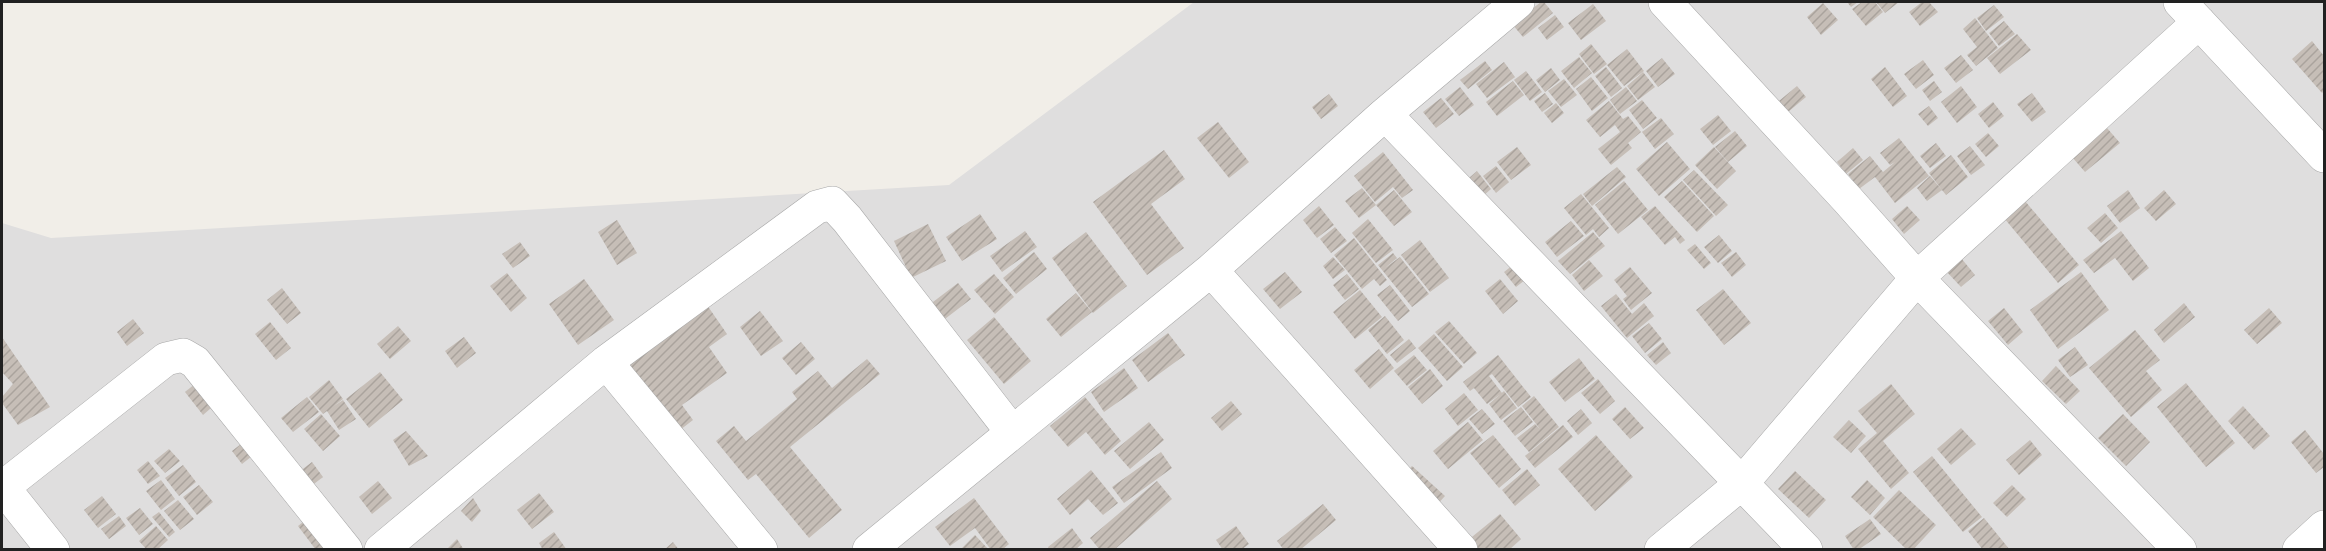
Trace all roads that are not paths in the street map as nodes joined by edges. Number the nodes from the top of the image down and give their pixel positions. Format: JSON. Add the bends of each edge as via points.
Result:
{"nodes":[{"id":1,"x":1518,"y":2,"type":"edge"},
{"id":2,"x":1665,"y":2,"type":"edge"},
{"id":3,"x":2190,"y":11,"type":"edge"},
{"id":4,"x":1385,"y":114,"type":"junction"},
{"id":5,"x":2325,"y":156,"type":"edge"},
{"id":6,"x":1211,"y":270,"type":"junction"},
{"id":7,"x":1917,"y":278,"type":"junction"},
{"id":8,"x":606,"y":362,"type":"junction"},
{"id":9,"x":1012,"y":432,"type":"junction"},
{"id":10,"x":1742,"y":483,"type":"junction"},
{"id":11,"x":2,"y":487,"type":"edge"},
{"id":12,"x":2325,"y":527,"type":"edge"},
{"id":13,"x":399,"y":544,"type":"edge"},
{"id":14,"x":53,"y":549,"type":"edge"},
{"id":15,"x":346,"y":549,"type":"edge"},
{"id":16,"x":761,"y":549,"type":"edge"},
{"id":17,"x":869,"y":549,"type":"edge"},
{"id":18,"x":1461,"y":549,"type":"edge"},
{"id":19,"x":1661,"y":549,"type":"edge"},
{"id":20,"x":1806,"y":549,"type":"edge"},
{"id":21,"x":2180,"y":549,"type":"edge"},
{"id":22,"x":2299,"y":549,"type":"edge"}],
"edges":[{"from":1,"to":4,"type":"street"},
{"from":2,"to":7,"type":"street"},
{"from":3,"to":5,"type":"street"},
{"from":3,"to":7,"type":"street"},
{"from":4,"to":6,"type":"street"},
{"from":4,"to":10,"type":"street"},
{"from":6,"to":9,"type":"street"},
{"from":6,"to":18,"type":"street"},
{"from":7,"to":10,"type":"street"},
{"from":7,"to":21,"type":"street"},
{"from":8,"to":9,"type":"street","via":[[817,207],[832,203]]},
{"from":8,"to":13,"type":"street"},
{"from":8,"to":16,"type":"street"},
{"from":9,"to":17,"type":"street"},
{"from":10,"to":19,"type":"street"},
{"from":10,"to":20,"type":"street"},
{"from":11,"to":14,"type":"street"},
{"from":11,"to":15,"type":"street","via":[[166,359],[183,355],[195,362]]},
{"from":12,"to":22,"type":"street"}]}
